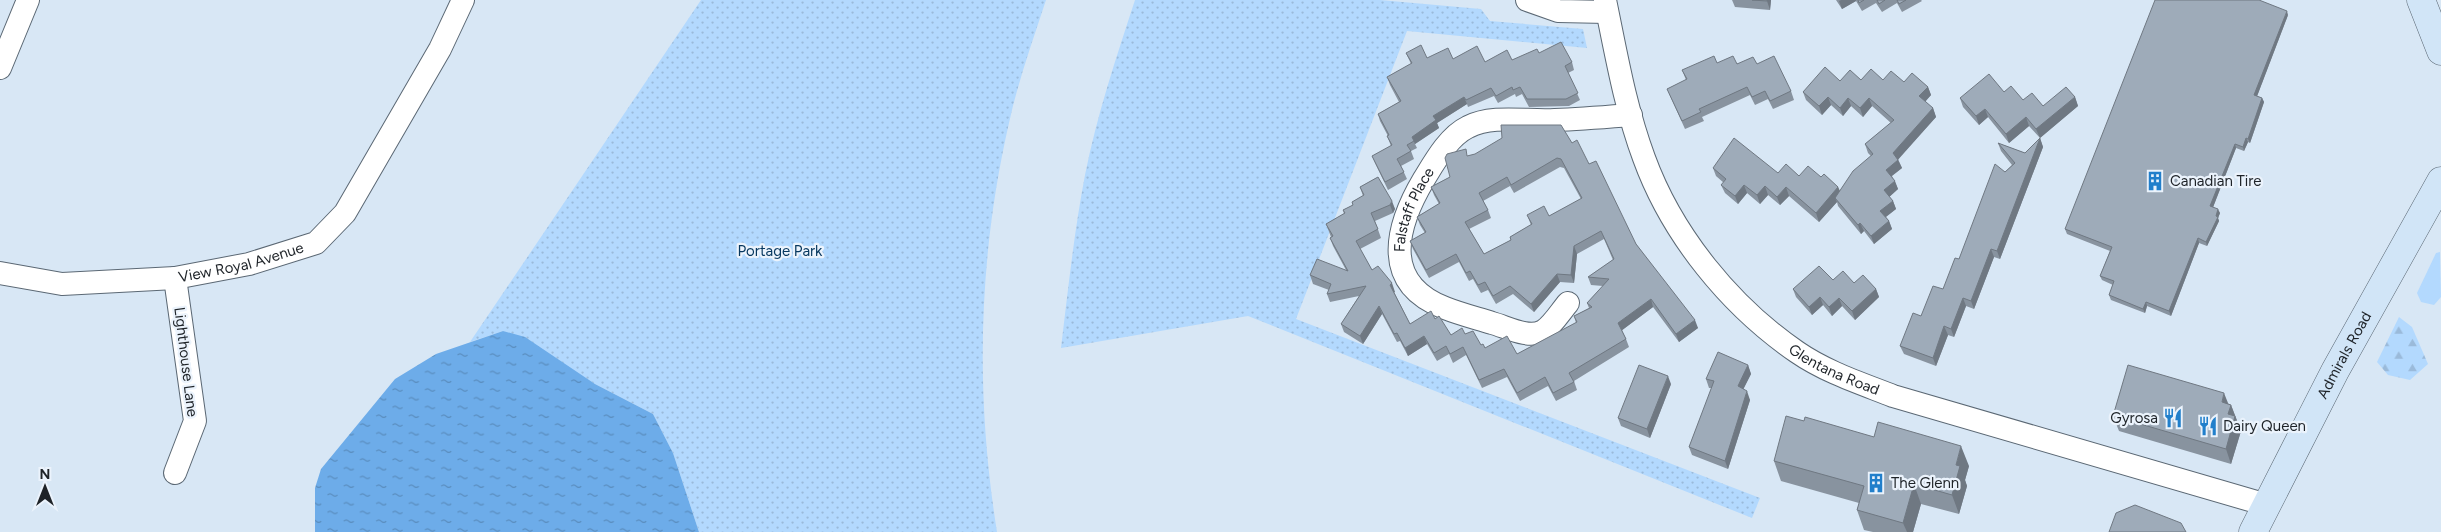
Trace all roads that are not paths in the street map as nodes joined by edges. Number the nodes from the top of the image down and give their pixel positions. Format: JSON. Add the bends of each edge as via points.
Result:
{"nodes":[{"id":1,"x":28,"y":0,"type":"edge"},
{"id":2,"x":463,"y":0,"type":"edge"},
{"id":3,"x":1527,"y":0,"type":"edge"},
{"id":4,"x":2421,"y":0,"type":"edge"},
{"id":5,"x":2430,"y":0,"type":"edge"},
{"id":6,"x":1606,"y":6,"type":"edge"},
{"id":7,"x":2441,"y":12,"type":"edge"},
{"id":8,"x":2441,"y":51,"type":"edge"},
{"id":9,"x":0,"y":68,"type":"edge"},
{"id":10,"x":1631,"y":115,"type":"junction"},
{"id":11,"x":2441,"y":181,"type":"edge"},
{"id":12,"x":0,"y":274,"type":"edge"},
{"id":13,"x":175,"y":278,"type":"junction"},
{"id":14,"x":1568,"y":303,"type":"dead end"},
{"id":15,"x":175,"y":473,"type":"dead end"},
{"id":16,"x":2267,"y":505,"type":"junction"},
{"id":17,"x":2253,"y":532,"type":"edge"}],
"edges":[{"from":1,"to":9,"type":"street"},
{"from":2,"to":13,"type":"street","name":"View Royal Avenue","via":[[440,49],[345,214],[316,243],[249,264]]},
{"from":3,"to":6,"type":"street","via":[[1558,11]]},
{"from":4,"to":8,"type":"main road"},
{"from":5,"to":7,"type":"main road"},
{"from":6,"to":10,"type":"street","name":"Glentana Road"},
{"from":10,"to":14,"type":"street","name":"Falstaff Place","via":[[1493,120],[1468,127],[1434,162],[1416,192],[1398,245],[1400,264],[1409,283],[1444,308],[1529,334],[1544,331]]},
{"from":10,"to":16,"type":"street","name":"Glentana Road","via":[[1660,196],[1686,239],[1718,281],[1749,313],[1804,356],[1836,374],[1893,396]]},
{"from":11,"to":16,"type":"main road","name":"Admirals Road","via":[[2335,371]]},
{"from":12,"to":13,"type":"street","name":"View Royal Avenue","via":[[62,284]]},
{"from":13,"to":15,"type":"street","name":"Lighthouse Lane","via":[[195,421]]},
{"from":16,"to":17,"type":"main road","name":"Admirals Road"}]}
